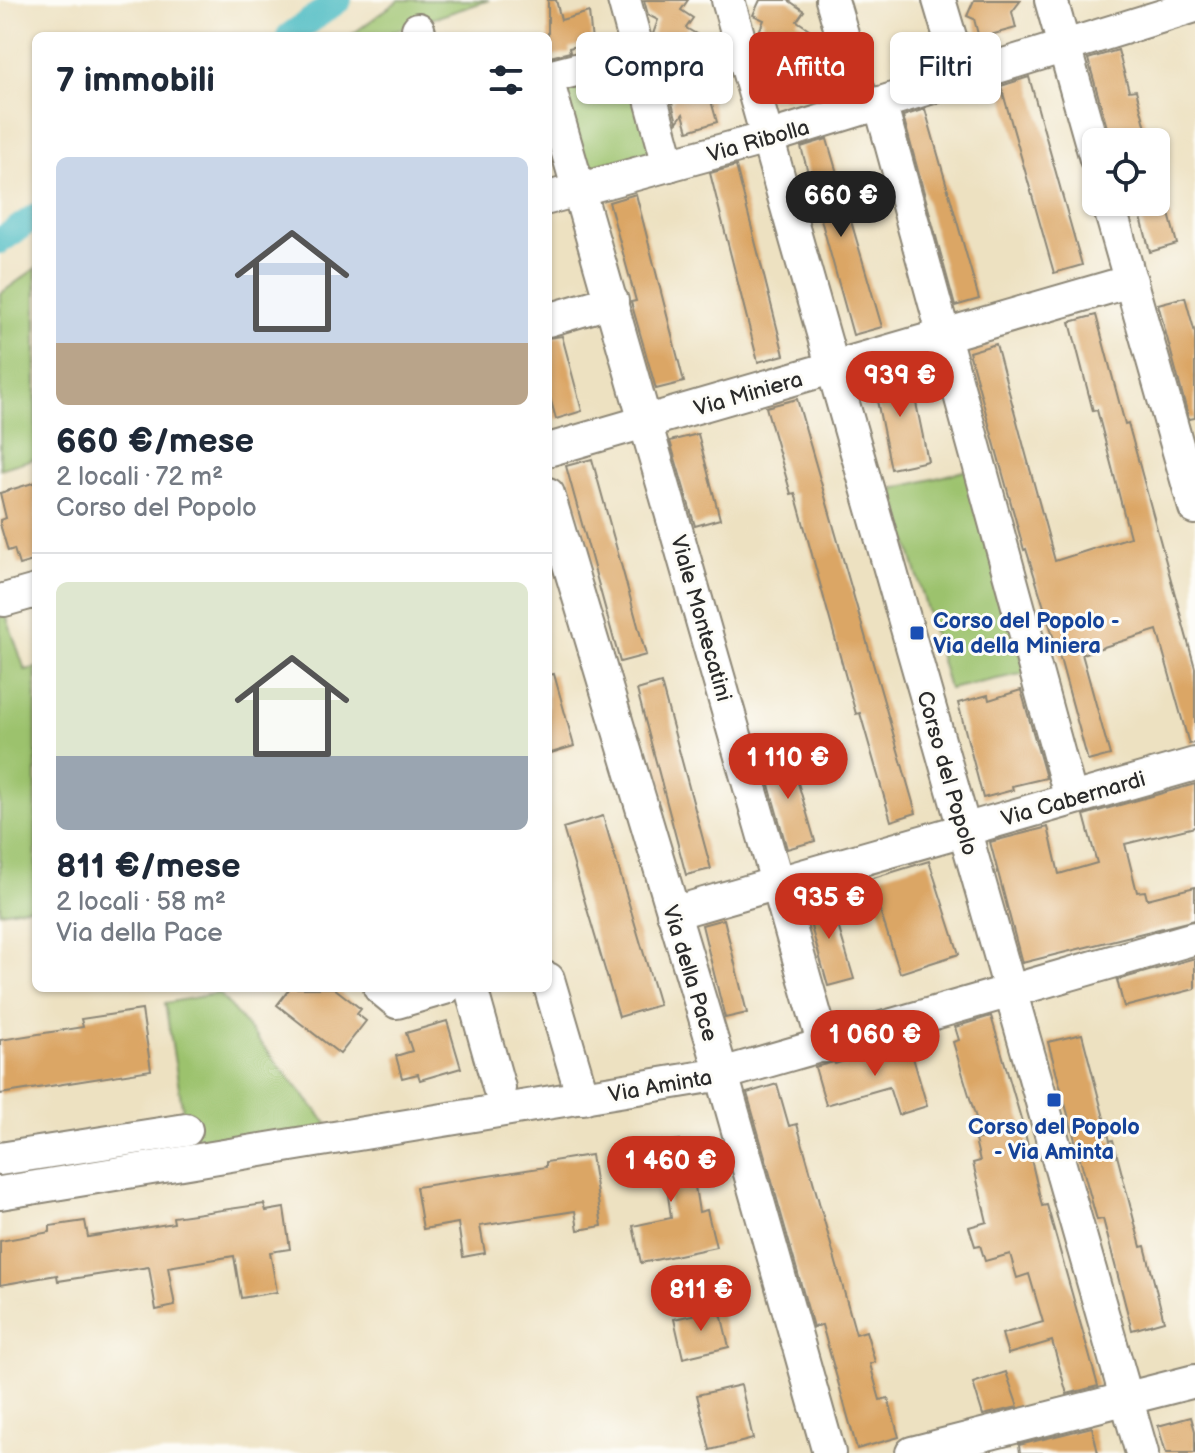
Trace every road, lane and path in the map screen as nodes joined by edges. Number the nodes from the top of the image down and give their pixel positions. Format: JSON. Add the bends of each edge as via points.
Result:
{"nodes":[{"id":1,"x":624,"y":0,"type":"edge"},
{"id":2,"x":728,"y":0,"type":"edge"},
{"id":3,"x":832,"y":0,"type":"edge"},
{"id":4,"x":939,"y":0,"type":"edge"},
{"id":5,"x":1051,"y":0,"type":"edge"},
{"id":6,"x":1195,"y":6,"type":"edge"},
{"id":7,"x":633,"y":32,"type":"edge"},
{"id":8,"x":949,"y":32,"type":"edge"},
{"id":9,"x":1064,"y":46,"type":"junction"},
{"id":10,"x":1001,"y":65,"type":"edge"},
{"id":11,"x":576,"y":72,"type":"edge"},
{"id":12,"x":552,"y":79,"type":"edge"},
{"id":13,"x":552,"y":94,"type":"edge"},
{"id":14,"x":890,"y":100,"type":"edge"},
{"id":15,"x":653,"y":104,"type":"edge"},
{"id":16,"x":872,"y":106,"type":"junction"},
{"id":17,"x":1087,"y":128,"type":"edge"},
{"id":18,"x":767,"y":138,"type":"junction"},
{"id":19,"x":669,"y":165,"type":"junction"},
{"id":20,"x":580,"y":189,"type":"junction"},
{"id":21,"x":552,"y":197,"type":"edge"},
{"id":22,"x":1112,"y":216,"type":"edge"},
{"id":23,"x":1131,"y":281,"type":"junction"},
{"id":24,"x":612,"y":301,"type":"junction"},
{"id":25,"x":552,"y":319,"type":"edge"},
{"id":26,"x":944,"y":336,"type":"junction"},
{"id":27,"x":833,"y":368,"type":"junction"},
{"id":28,"x":646,"y":422,"type":"junction"},
{"id":29,"x":552,"y":449,"type":"edge"},
{"id":30,"x":552,"y":507,"type":"edge"},
{"id":31,"x":1195,"y":508,"type":"edge"},
{"id":32,"x":32,"y":592,"type":"edge"},
{"id":33,"x":4,"y":600,"type":"dead end"},
{"id":34,"x":1195,"y":764,"type":"edge"},
{"id":35,"x":1071,"y":799,"type":"junction"},
{"id":36,"x":964,"y":829,"type":"junction"},
{"id":37,"x":777,"y":883,"type":"junction"},
{"id":38,"x":673,"y":913,"type":"junction"},
{"id":39,"x":1195,"y":938,"type":"edge"},
{"id":40,"x":1011,"y":990,"type":"junction"},
{"id":41,"x":385,"y":992,"type":"edge"},
{"id":42,"x":431,"y":992,"type":"edge"},
{"id":43,"x":472,"y":992,"type":"edge"},
{"id":44,"x":552,"y":992,"type":"edge"},
{"id":45,"x":824,"y":1046,"type":"junction"},
{"id":46,"x":722,"y":1074,"type":"junction"},
{"id":47,"x":499,"y":1088,"type":"dead end"},
{"id":48,"x":583,"y":1098,"type":"junction"},
{"id":49,"x":186,"y":1130,"type":"dead end"},
{"id":50,"x":108,"y":1142,"type":"junction"},
{"id":51,"x":0,"y":1159,"type":"edge"},
{"id":52,"x":112,"y":1175,"type":"junction"},
{"id":53,"x":1,"y":1186,"type":"edge"},
{"id":54,"x":1195,"y":1381,"type":"edge"},
{"id":55,"x":1126,"y":1399,"type":"junction"},
{"id":56,"x":829,"y":1453,"type":"edge"},
{"id":57,"x":912,"y":1453,"type":"edge"},
{"id":58,"x":1142,"y":1453,"type":"edge"}],
"edges":[{"from":1,"to":7,"type":"street"},
{"from":2,"to":18,"type":"street","name":"Corso del Popolo"},
{"from":3,"to":16,"type":"street"},
{"from":4,"to":8,"type":"street"},
{"from":5,"to":9,"type":"street"},
{"from":6,"to":9,"type":"street","name":"Via Ribolla"},
{"from":9,"to":10,"type":"street","name":"Via Ribolla"},
{"from":9,"to":17,"type":"street"},
{"from":11,"to":12,"type":"street"},
{"from":13,"to":20,"type":"street","name":"Viale Montecatini"},
{"from":14,"to":16,"type":"street","name":"Via Ribolla"},
{"from":15,"to":19,"type":"street"},
{"from":16,"to":18,"type":"street","name":"Via Ribolla"},
{"from":16,"to":26,"type":"street"},
{"from":18,"to":19,"type":"street","name":"Via Ribolla"},
{"from":18,"to":27,"type":"street","name":"Corso del Popolo"},
{"from":19,"to":20,"type":"street","name":"Via Ribolla"},
{"from":20,"to":21,"type":"street","name":"Via Ribolla"},
{"from":20,"to":24,"type":"street","name":"Viale Montecatini"},
{"from":22,"to":23,"type":"street"},
{"from":23,"to":26,"type":"street","name":"Via Miniera"},
{"from":23,"to":31,"type":"street"},
{"from":24,"to":25,"type":"street"},
{"from":24,"to":28,"type":"street","name":"Viale Montecatini"},
{"from":26,"to":27,"type":"street","name":"Via Miniera"},
{"from":26,"to":35,"type":"street"},
{"from":27,"to":28,"type":"street","name":"Via Miniera"},
{"from":27,"to":36,"type":"street","name":"Corso del Popolo"},
{"from":28,"to":29,"type":"street","name":"Via Miniera"},
{"from":28,"to":37,"type":"street","name":"Viale Montecatini"},
{"from":30,"to":38,"type":"street","name":"Via della Pace"},
{"from":32,"to":33,"type":"street"},
{"from":34,"to":35,"type":"street","name":"Via Cabernardi"},
{"from":35,"to":36,"type":"street","name":"Via Cabernardi"},
{"from":36,"to":37,"type":"street","name":"Via Cabernardi"},
{"from":36,"to":40,"type":"street","name":"Corso del Popolo"},
{"from":37,"to":38,"type":"street","name":"Via Cabernardi"},
{"from":37,"to":45,"type":"street","name":"Viale Montecatini"},
{"from":38,"to":46,"type":"street","name":"Via della Pace"},
{"from":39,"to":40,"type":"street","name":"Via Aminta"},
{"from":40,"to":45,"type":"street","name":"Via Aminta"},
{"from":40,"to":55,"type":"street","name":"Corso del Popolo"},
{"from":41,"to":42,"type":"street","via":[[397,1002]]},
{"from":43,"to":47,"type":"street"},
{"from":44,"to":48,"type":"street"},
{"from":45,"to":46,"type":"street","name":"Via Aminta"},
{"from":46,"to":48,"type":"street","name":"Via Aminta"},
{"from":46,"to":56,"type":"street","name":"Via della Pace"},
{"from":48,"to":52,"type":"street","name":"Via Aminta"},
{"from":49,"to":50,"type":"street"},
{"from":50,"to":51,"type":"street"},
{"from":50,"to":52,"type":"street"},
{"from":52,"to":53,"type":"street","name":"Via Aminta"},
{"from":54,"to":55,"type":"street"},
{"from":55,"to":57,"type":"street"},
{"from":55,"to":58,"type":"street","name":"Corso del Popolo"}]}
